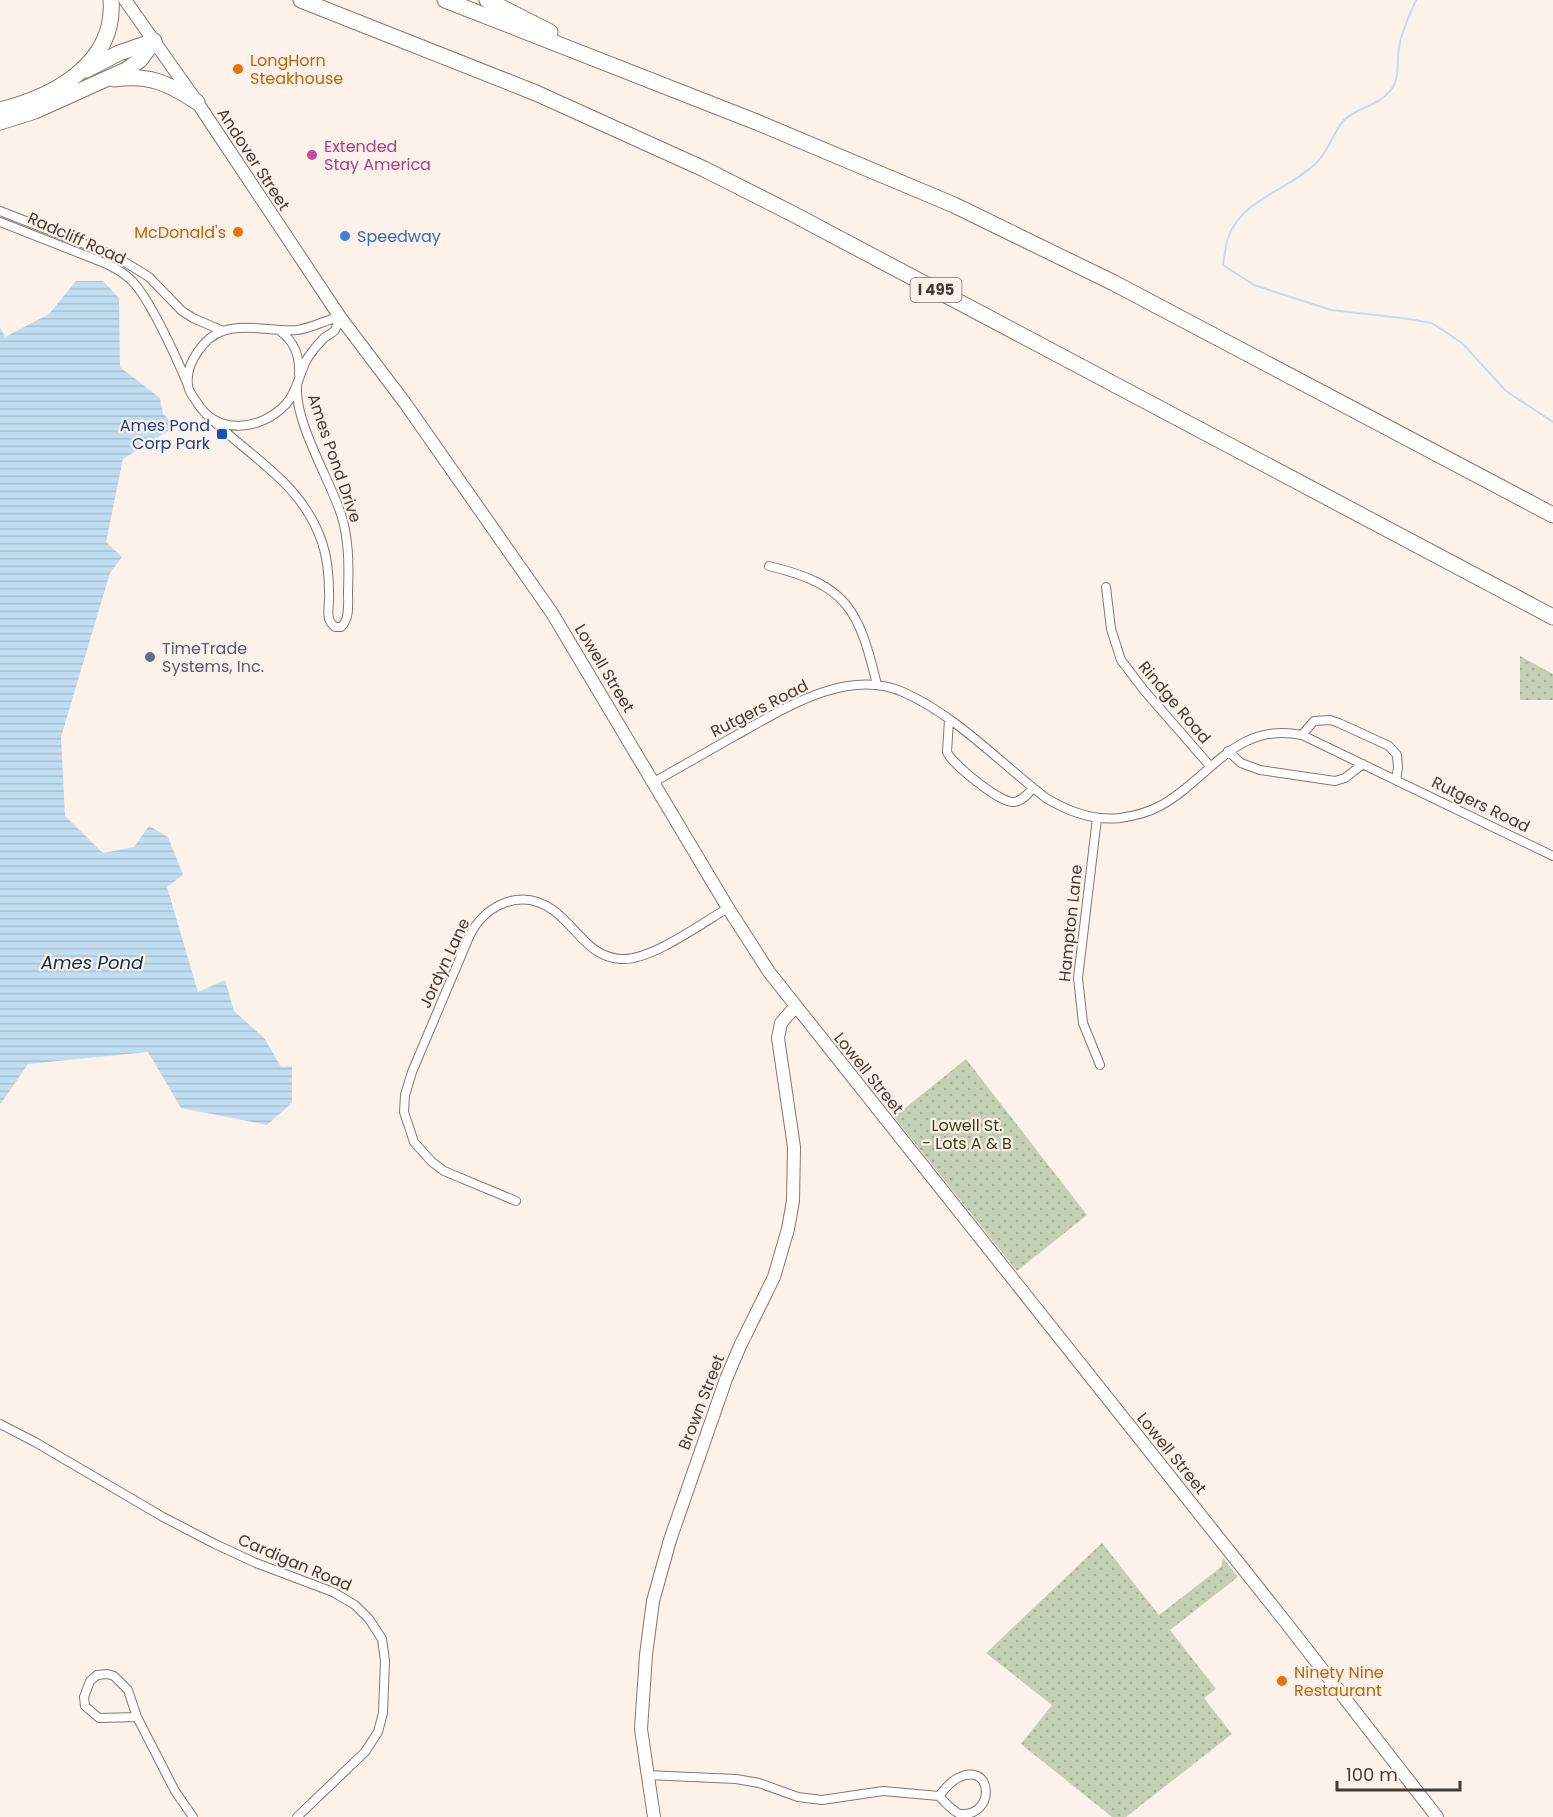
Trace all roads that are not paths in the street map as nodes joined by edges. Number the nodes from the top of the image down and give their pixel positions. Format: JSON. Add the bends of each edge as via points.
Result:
{"nodes":[{"id":1,"x":111,"y":0,"type":"edge"},
{"id":2,"x":125,"y":0,"type":"edge"},
{"id":3,"x":301,"y":0,"type":"edge"},
{"id":4,"x":445,"y":0,"type":"edge"},
{"id":5,"x":487,"y":0,"type":"edge"},
{"id":6,"x":154,"y":41,"type":"junction"},
{"id":7,"x":624,"y":70,"type":"junction"},
{"id":8,"x":80,"y":73,"type":"junction"},
{"id":9,"x":105,"y":81,"type":"junction"},
{"id":10,"x":197,"y":102,"type":"junction"},
{"id":11,"x":0,"y":110,"type":"edge"},
{"id":12,"x":0,"y":122,"type":"edge"},
{"id":13,"x":0,"y":211,"type":"edge"},
{"id":14,"x":0,"y":222,"type":"edge"},
{"id":15,"x":340,"y":317,"type":"junction"},
{"id":16,"x":224,"y":331,"type":"junction"},
{"id":17,"x":279,"y":331,"type":"junction"},
{"id":18,"x":355,"y":337,"type":"joint"},
{"id":19,"x":299,"y":378,"type":"junction"},
{"id":20,"x":188,"y":385,"type":"junction"},
{"id":21,"x":297,"y":387,"type":"junction"},
{"id":22,"x":207,"y":414,"type":"junction"},
{"id":23,"x":1553,"y":515,"type":"edge"},
{"id":24,"x":769,"y":566,"type":"dead end"},
{"id":25,"x":1106,"y":586,"type":"dead end"},
{"id":26,"x":1553,"y":617,"type":"edge"},
{"id":27,"x":877,"y":685,"type":"junction"},
{"id":28,"x":949,"y":720,"type":"junction"},
{"id":29,"x":1302,"y":735,"type":"junction"},
{"id":30,"x":1228,"y":752,"type":"junction"},
{"id":31,"x":1363,"y":764,"type":"junction"},
{"id":32,"x":1210,"y":766,"type":"junction"},
{"id":33,"x":1396,"y":780,"type":"junction"},
{"id":34,"x":654,"y":782,"type":"junction"},
{"id":35,"x":1033,"y":788,"type":"junction"},
{"id":36,"x":1097,"y":818,"type":"junction"},
{"id":37,"x":1553,"y":856,"type":"edge"},
{"id":38,"x":728,"y":908,"type":"junction"},
{"id":39,"x":795,"y":1007,"type":"junction"},
{"id":40,"x":1100,"y":1065,"type":"dead end"},
{"id":41,"x":516,"y":1202,"type":"dead end"},
{"id":42,"x":0,"y":1424,"type":"edge"},
{"id":43,"x":137,"y":1717,"type":"junction"},
{"id":44,"x":647,"y":1774,"type":"junction"},
{"id":45,"x":939,"y":1796,"type":"junction"},
{"id":46,"x":194,"y":1817,"type":"edge"},
{"id":47,"x":297,"y":1817,"type":"edge"},
{"id":48,"x":654,"y":1817,"type":"edge"},
{"id":49,"x":1437,"y":1817,"type":"edge"}],
"edges":[{"from":1,"to":8,"type":"highway","via":[[105,38]]},
{"from":2,"to":6,"type":"main road","name":"Andover Street"},
{"from":3,"to":26,"type":"highway","number":"I 495","via":[[536,93],[704,169]]},
{"from":4,"to":7,"type":"highway"},
{"from":5,"to":7,"type":"highway"},
{"from":6,"to":8,"type":"highway"},
{"from":6,"to":9,"type":"highway","via":[[135,64]]},
{"from":6,"to":10,"type":"main road","name":"Andover Street"},
{"from":7,"to":23,"type":"highway","via":[[885,175],[1029,241]]},
{"from":8,"to":11,"type":"highway","via":[[36,98]]},
{"from":9,"to":10,"type":"highway","via":[[152,79]]},
{"from":9,"to":12,"type":"highway"},
{"from":10,"to":15,"type":"main road","name":"Andover Street"},
{"from":13,"to":16,"type":"street","name":"Radcliff Road","via":[[115,256],[149,277],[182,311]]},
{"from":14,"to":20,"type":"street","name":"Radcliff Road","via":[[102,262],[130,279]]},
{"from":15,"to":17,"type":"street","via":[[311,327]]},
{"from":15,"to":18,"type":"main road","name":"Andover Street"},
{"from":15,"to":19,"type":"street","name":"Ames Pond Drive","via":[[335,331],[308,357]]},
{"from":16,"to":17,"type":"street"},
{"from":16,"to":20,"type":"street","via":[[198,350]]},
{"from":17,"to":19,"type":"street","name":"Ames Pond Drive","via":[[294,346]]},
{"from":18,"to":34,"type":"main road","name":"Lowell Street","via":[[538,591]]},
{"from":19,"to":21,"type":"street","name":"Ames Pond Drive"},
{"from":20,"to":22,"type":"street","name":"Ames Pond Drive"},
{"from":21,"to":22,"type":"street","name":"Ames Pond Drive","via":[[279,411],[260,423],[225,425]]},
{"from":21,"to":22,"type":"street","name":"Ames Pond Drive","via":[[303,421],[345,529],[348,602],[346,621],[341,627],[335,627],[329,619],[327,562],[308,511],[285,482]]},
{"from":24,"to":27,"type":"street","via":[[811,579],[846,603],[859,625]]},
{"from":25,"to":32,"type":"street","name":"Rindge Road","via":[[1111,629],[1121,660]]},
{"from":27,"to":28,"type":"street","name":"Rutgers Road","via":[[905,693]]},
{"from":27,"to":34,"type":"street","name":"Rutgers Road","via":[[837,688],[813,696]]},
{"from":28,"to":35,"type":"street","name":"Rutgers Road"},
{"from":28,"to":35,"type":"street","via":[[947,752],[956,763],[1006,801],[1019,801]]},
{"from":29,"to":30,"type":"street","name":"Rutgers Road","via":[[1269,733]]},
{"from":29,"to":31,"type":"street","name":"Rutgers Road"},
{"from":29,"to":33,"type":"street","via":[[1314,721],[1324,719],[1389,746],[1397,755]]},
{"from":30,"to":31,"type":"street","via":[[1241,763],[1260,770],[1335,781]]},
{"from":30,"to":32,"type":"street","name":"Rutgers Road"},
{"from":31,"to":33,"type":"street","name":"Rutgers Road"},
{"from":32,"to":36,"type":"street","name":"Rutgers Road","via":[[1154,809],[1112,819]]},
{"from":33,"to":37,"type":"street","name":"Rutgers Road"},
{"from":34,"to":38,"type":"main road","name":"Lowell Street"},
{"from":35,"to":36,"type":"street","name":"Rutgers Road","via":[[1066,810]]},
{"from":36,"to":40,"type":"street","name":"Hampton Lane","via":[[1078,978],[1083,1023]]},
{"from":38,"to":39,"type":"main road","name":"Lowell Street"},
{"from":38,"to":41,"type":"street","name":"Jordyn Lane","via":[[658,949],[627,959],[598,953],[552,909],[535,902],[504,903],[485,913],[475,924],[412,1072],[404,1112],[414,1142],[432,1162]]},
{"from":39,"to":44,"type":"main road","name":"Brown Street","via":[[781,1023],[778,1038],[794,1147],[788,1229],[774,1277],[740,1346],[706,1433],[657,1582],[650,1616],[641,1719]]},
{"from":39,"to":49,"type":"main road","name":"Lowell Street"},
{"from":42,"to":47,"type":"street","name":"Cardigan Road","via":[[205,1539],[333,1592],[369,1619],[381,1639],[385,1661],[383,1713],[378,1732],[365,1752]]},
{"from":43,"to":43,"type":"street","via":[[99,1718],[85,1706],[90,1681],[97,1676],[114,1676],[128,1690]]},
{"from":43,"to":46,"type":"street","via":[[175,1791]]},
{"from":44,"to":45,"type":"street","via":[[736,1779],[822,1800],[883,1791]]},
{"from":44,"to":48,"type":"main road","name":"Brown Street"},
{"from":45,"to":45,"type":"street","via":[[964,1776],[977,1778],[987,1795],[983,1808],[967,1816],[955,1812]]}]}
